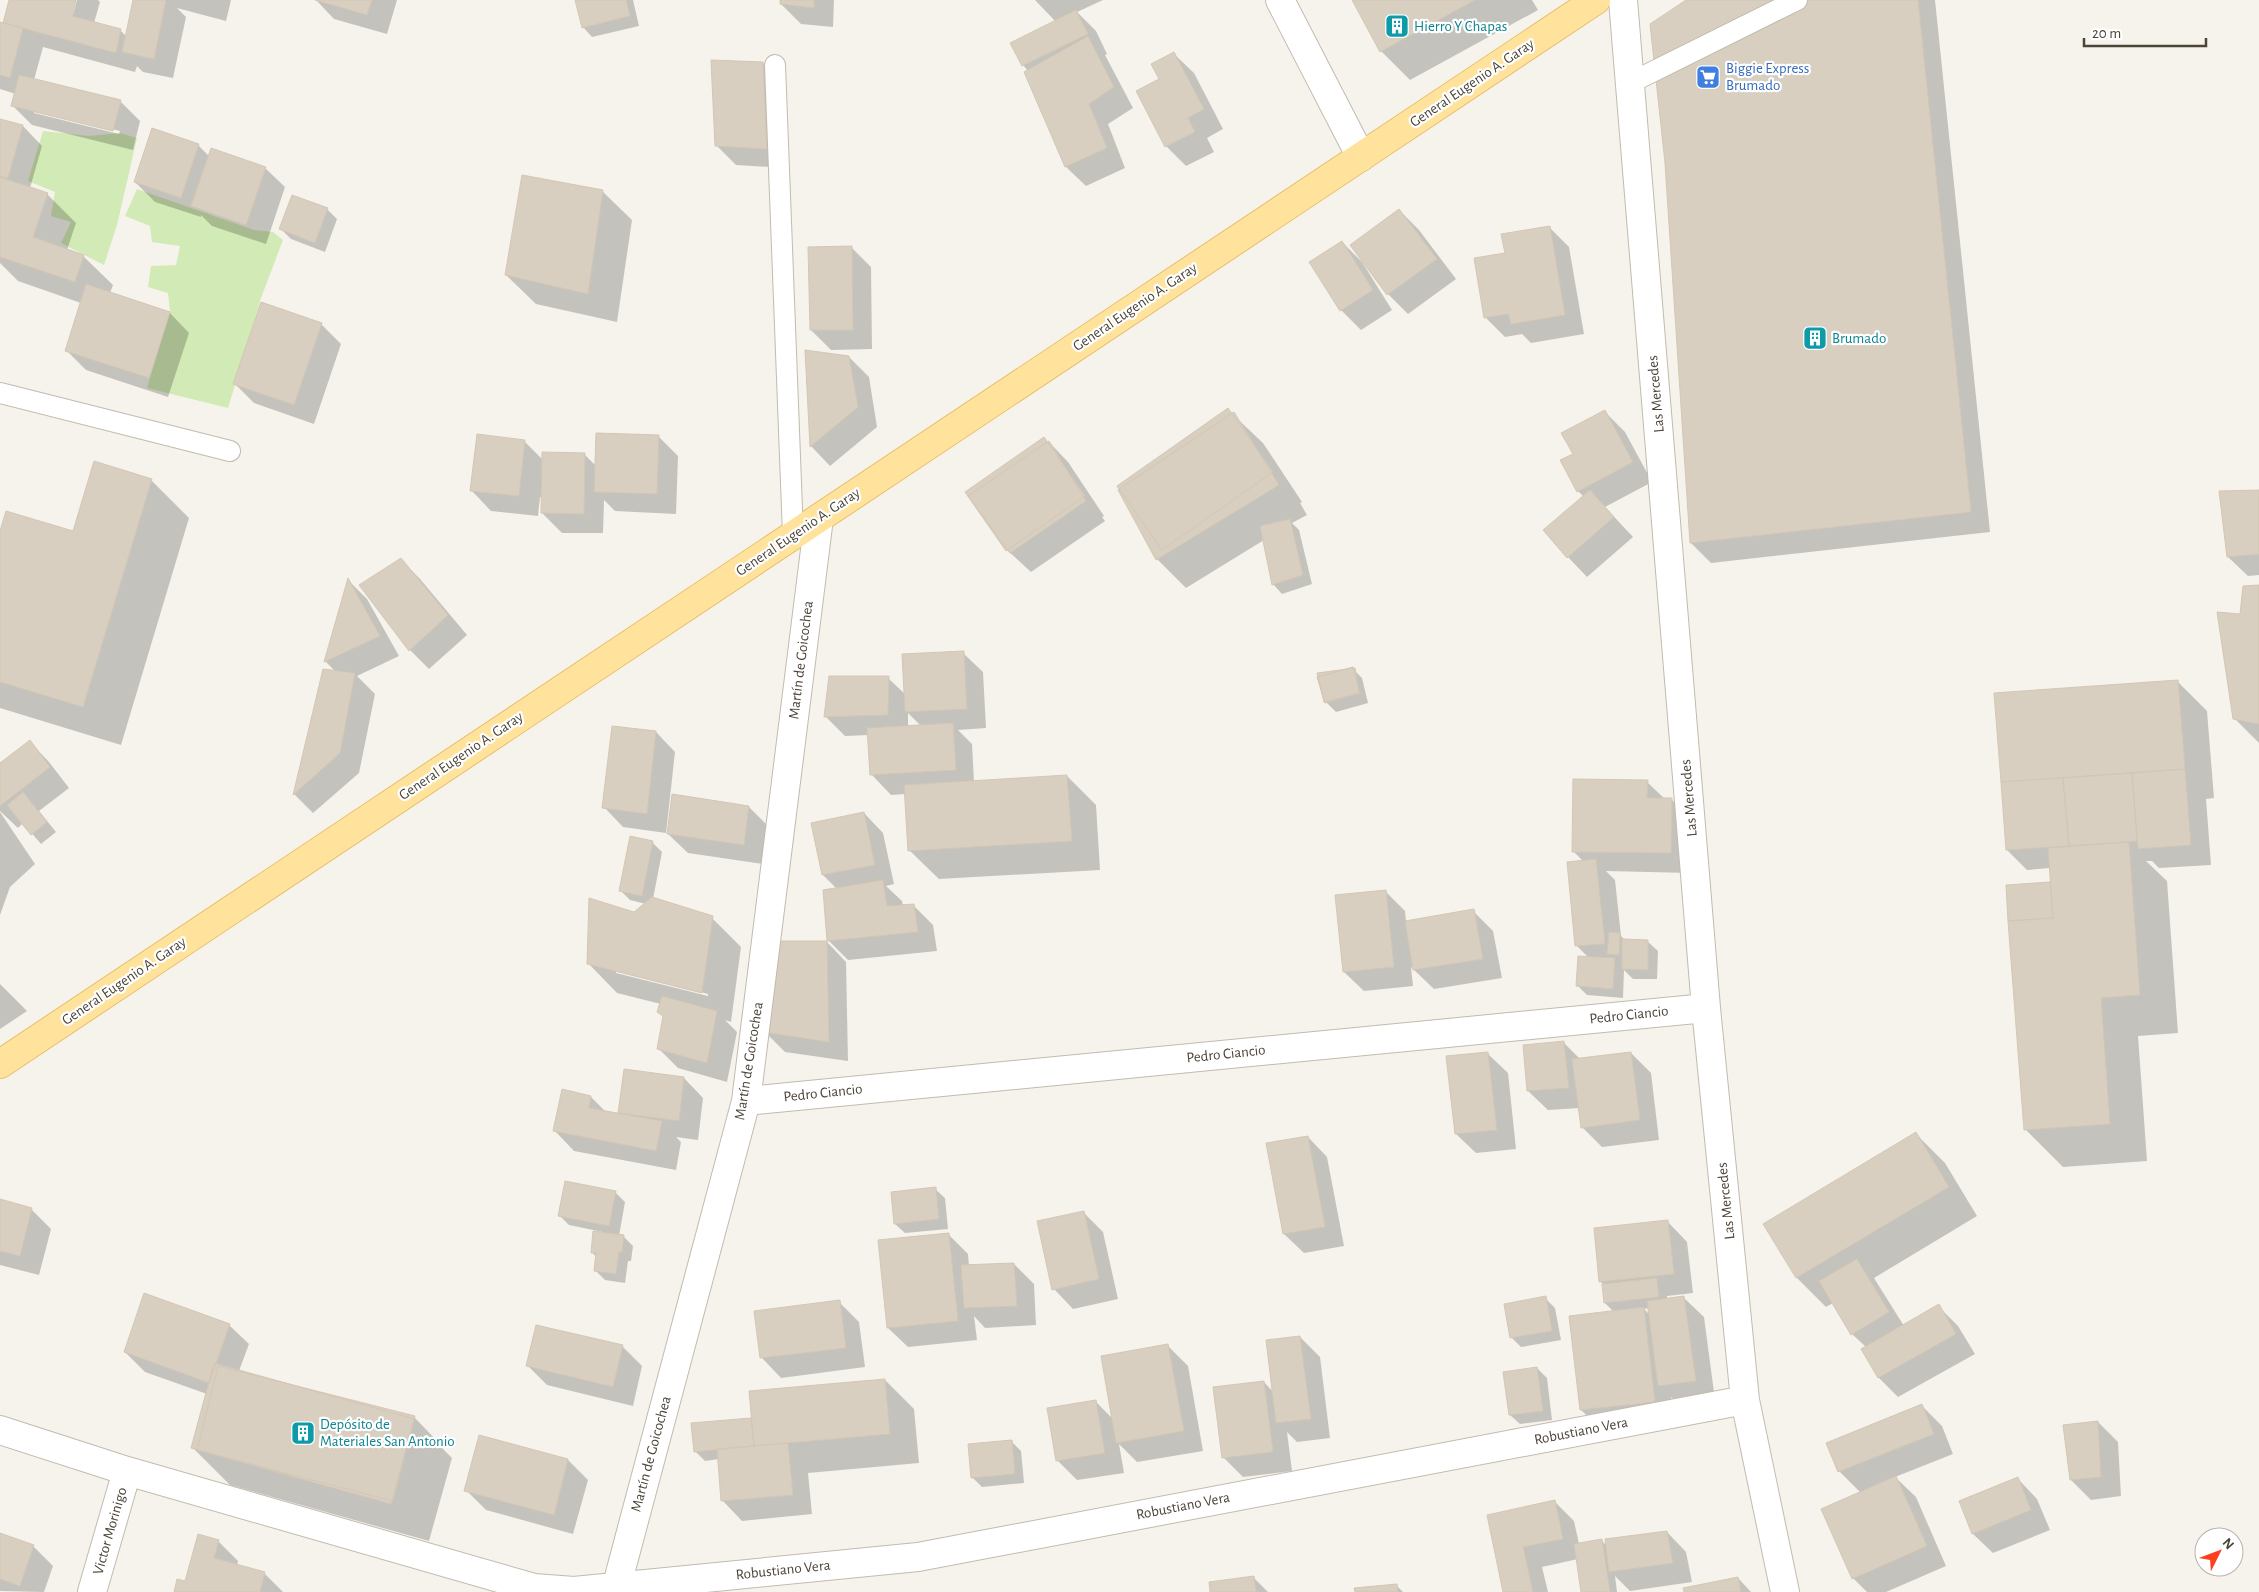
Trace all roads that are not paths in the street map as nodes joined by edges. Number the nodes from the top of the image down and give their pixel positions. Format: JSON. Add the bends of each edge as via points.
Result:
{"nodes":[{"id":1,"x":1280,"y":0,"type":"edge"},
{"id":2,"x":1596,"y":0,"type":"edge"},
{"id":3,"x":1623,"y":0,"type":"edge"},
{"id":4,"x":1797,"y":0,"type":"edge"},
{"id":5,"x":775,"y":65,"type":"dead end"},
{"id":6,"x":1630,"y":83,"type":"junction"},
{"id":7,"x":1360,"y":156,"type":"junction"},
{"id":8,"x":0,"y":393,"type":"edge"},
{"id":9,"x":230,"y":451,"type":"dead end"},
{"id":10,"x":819,"y":518,"type":"junction"},
{"id":11,"x":793,"y":535,"type":"junction"},
{"id":12,"x":1706,"y":1008,"type":"junction"},
{"id":13,"x":0,"y":1064,"type":"edge"},
{"id":14,"x":746,"y":1101,"type":"junction"},
{"id":15,"x":1745,"y":1400,"type":"junction"},
{"id":16,"x":0,"y":1430,"type":"edge"},
{"id":17,"x":127,"y":1471,"type":"junction"},
{"id":18,"x":615,"y":1589,"type":"edge"},
{"id":19,"x":92,"y":1592,"type":"edge"},
{"id":20,"x":1785,"y":1592,"type":"edge"}],
"edges":[{"from":1,"to":7,"type":"street"},
{"from":2,"to":7,"type":"main road","name":"General Eugenio A. Garay"},
{"from":3,"to":6,"type":"street","name":"Las Mercedes"},
{"from":4,"to":6,"type":"lane"},
{"from":5,"to":11,"type":"lane"},
{"from":6,"to":12,"type":"street","name":"Las Mercedes"},
{"from":7,"to":10,"type":"main road","name":"General Eugenio A. Garay"},
{"from":8,"to":9,"type":"lane"},
{"from":10,"to":11,"type":"main road","name":"General Eugenio A. Garay"},
{"from":10,"to":14,"type":"street","name":"Martín de Goicochea"},
{"from":11,"to":13,"type":"main road","name":"General Eugenio A. Garay"},
{"from":12,"to":14,"type":"street","name":"Pedro Ciancio"},
{"from":12,"to":15,"type":"street","name":"Las Mercedes"},
{"from":14,"to":18,"type":"street","name":"Martín de Goicochea"},
{"from":15,"to":18,"type":"street","name":"Robustiano Vera","via":[[918,1557]]},
{"from":15,"to":20,"type":"street","name":"Las Mercedes"},
{"from":16,"to":17,"type":"street","name":"Robustiano Vera"},
{"from":17,"to":18,"type":"street","name":"Robustiano Vera","via":[[534,1588],[574,1591]]},
{"from":17,"to":19,"type":"street","name":"Victor Morinigo"}]}
